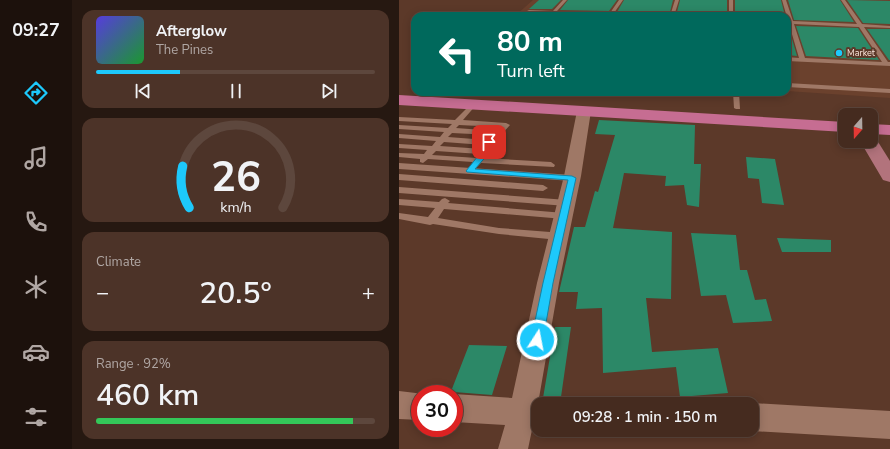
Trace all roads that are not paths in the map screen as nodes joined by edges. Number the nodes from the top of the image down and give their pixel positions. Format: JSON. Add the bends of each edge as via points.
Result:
{"nodes":[{"id":1,"x":565,"y":0,"type":"edge"},
{"id":2,"x":621,"y":0,"type":"edge"},
{"id":3,"x":677,"y":0,"type":"edge"},
{"id":4,"x":731,"y":0,"type":"edge"},
{"id":5,"x":784,"y":0,"type":"edge"},
{"id":6,"x":843,"y":0,"type":"edge"},
{"id":7,"x":529,"y":11,"type":"dead end"},
{"id":8,"x":553,"y":12,"type":"joint"},
{"id":9,"x":613,"y":12,"type":"edge"},
{"id":10,"x":673,"y":12,"type":"edge"},
{"id":11,"x":731,"y":12,"type":"edge"},
{"id":12,"x":787,"y":12,"type":"edge"},
{"id":13,"x":791,"y":22,"type":"edge"},
{"id":14,"x":860,"y":26,"type":"junction"},
{"id":15,"x":791,"y":27,"type":"edge"},
{"id":16,"x":890,"y":27,"type":"edge"},
{"id":17,"x":791,"y":59,"type":"edge"},
{"id":18,"x":803,"y":60,"type":"junction"},
{"id":19,"x":888,"y":64,"type":"edge"},
{"id":20,"x":791,"y":85,"type":"edge"},
{"id":21,"x":399,"y":89,"type":"edge"},
{"id":22,"x":411,"y":90,"type":"edge"},
{"id":23,"x":890,"y":91,"type":"edge"},
{"id":24,"x":455,"y":96,"type":"edge"},
{"id":25,"x":736,"y":96,"type":"edge"},
{"id":26,"x":399,"y":100,"type":"edge"},
{"id":27,"x":474,"y":104,"type":"junction"},
{"id":28,"x":738,"y":108,"type":"junction"},
{"id":29,"x":584,"y":111,"type":"junction"},
{"id":30,"x":838,"y":114,"type":"edge"},
{"id":31,"x":878,"y":116,"type":"edge"},
{"id":32,"x":890,"y":117,"type":"edge"},
{"id":33,"x":399,"y":119,"type":"edge"},
{"id":34,"x":458,"y":122,"type":"junction"},
{"id":35,"x":399,"y":127,"type":"edge"},
{"id":36,"x":838,"y":127,"type":"edge"},
{"id":37,"x":878,"y":129,"type":"edge"},
{"id":38,"x":450,"y":130,"type":"junction"},
{"id":39,"x":890,"y":130,"type":"edge"},
{"id":40,"x":497,"y":133,"type":"junction"},
{"id":41,"x":399,"y":136,"type":"edge"},
{"id":42,"x":442,"y":139,"type":"junction"},
{"id":43,"x":489,"y":142,"type":"junction"},
{"id":44,"x":399,"y":146,"type":"edge"},
{"id":45,"x":434,"y":148,"type":"junction"},
{"id":46,"x":873,"y":148,"type":"edge"},
{"id":47,"x":486,"y":152,"type":"junction"},
{"id":48,"x":399,"y":156,"type":"edge"},
{"id":49,"x":426,"y":158,"type":"junction"},
{"id":50,"x":478,"y":161,"type":"junction"},
{"id":51,"x":551,"y":165,"type":"dead end"},
{"id":52,"x":399,"y":166,"type":"edge"},
{"id":53,"x":417,"y":167,"type":"junction"},
{"id":54,"x":469,"y":171,"type":"junction"},
{"id":55,"x":890,"y":176,"type":"edge"},
{"id":56,"x":403,"y":177,"type":"edge"},
{"id":57,"x":572,"y":178,"type":"junction"},
{"id":58,"x":460,"y":182,"type":"junction"},
{"id":59,"x":399,"y":185,"type":"edge"},
{"id":60,"x":543,"y":188,"type":"dead end"},
{"id":61,"x":399,"y":190,"type":"edge"},
{"id":62,"x":451,"y":194,"type":"junction"},
{"id":63,"x":399,"y":202,"type":"edge"},
{"id":64,"x":442,"y":205,"type":"junction"},
{"id":65,"x":399,"y":216,"type":"edge"},
{"id":66,"x":563,"y":218,"type":"junction"},
{"id":67,"x":430,"y":222,"type":"junction"},
{"id":68,"x":533,"y":397,"type":"edge"},
{"id":69,"x":399,"y":405,"type":"edge"},
{"id":70,"x":411,"y":406,"type":"edge"},
{"id":71,"x":463,"y":408,"type":"edge"},
{"id":72,"x":531,"y":412,"type":"edge"},
{"id":73,"x":759,"y":418,"type":"edge"},
{"id":74,"x":890,"y":425,"type":"edge"},
{"id":75,"x":513,"y":449,"type":"edge"}],
"edges":[{"from":1,"to":8,"type":"lane"},
{"from":2,"to":9,"type":"lane"},
{"from":3,"to":10,"type":"lane"},
{"from":4,"to":11,"type":"lane"},
{"from":5,"to":12,"type":"lane"},
{"from":6,"to":14,"type":"lane"},
{"from":7,"to":8,"type":"lane"},
{"from":13,"to":14,"type":"lane"},
{"from":14,"to":16,"type":"lane"},
{"from":14,"to":19,"type":"lane"},
{"from":15,"to":18,"type":"lane"},
{"from":17,"to":18,"type":"lane"},
{"from":18,"to":19,"type":"lane"},
{"from":20,"to":23,"type":"lane"},
{"from":21,"to":22,"type":"main road"},
{"from":24,"to":26,"type":"main road"},
{"from":24,"to":27,"type":"main road"},
{"from":24,"to":28,"type":"main road"},
{"from":25,"to":28,"type":"lane"},
{"from":27,"to":29,"type":"main road"},
{"from":27,"to":34,"type":"lane"},
{"from":28,"to":30,"type":"main road"},
{"from":29,"to":36,"type":"main road"},
{"from":29,"to":57,"type":"street"},
{"from":31,"to":32,"type":"main road"},
{"from":33,"to":34,"type":"lane"},
{"from":34,"to":38,"type":"lane"},
{"from":34,"to":40,"type":"lane","via":[[506,126]]},
{"from":35,"to":38,"type":"lane"},
{"from":37,"to":39,"type":"main road"},
{"from":38,"to":40,"type":"lane"},
{"from":38,"to":42,"type":"lane"},
{"from":40,"to":43,"type":"lane"},
{"from":41,"to":42,"type":"lane"},
{"from":42,"to":43,"type":"lane"},
{"from":42,"to":45,"type":"lane"},
{"from":43,"to":47,"type":"lane"},
{"from":44,"to":45,"type":"lane"},
{"from":45,"to":47,"type":"lane"},
{"from":45,"to":49,"type":"lane"},
{"from":46,"to":55,"type":"main road"},
{"from":47,"to":50,"type":"lane"},
{"from":48,"to":49,"type":"lane"},
{"from":49,"to":50,"type":"lane"},
{"from":49,"to":53,"type":"lane"},
{"from":50,"to":51,"type":"lane"},
{"from":50,"to":54,"type":"lane"},
{"from":52,"to":53,"type":"lane"},
{"from":53,"to":54,"type":"lane"},
{"from":53,"to":56,"type":"lane"},
{"from":54,"to":57,"type":"lane"},
{"from":54,"to":58,"type":"lane"},
{"from":56,"to":58,"type":"lane"},
{"from":56,"to":59,"type":"lane"},
{"from":57,"to":66,"type":"street"},
{"from":58,"to":60,"type":"lane"},
{"from":58,"to":62,"type":"lane"},
{"from":61,"to":62,"type":"lane"},
{"from":62,"to":64,"type":"lane"},
{"from":62,"to":66,"type":"lane"},
{"from":63,"to":64,"type":"lane"},
{"from":64,"to":66,"type":"lane"},
{"from":64,"to":67,"type":"lane"},
{"from":65,"to":67,"type":"lane"},
{"from":66,"to":67,"type":"lane"},
{"from":66,"to":68,"type":"street","via":[[548,283]]},
{"from":69,"to":70,"type":"street"},
{"from":71,"to":72,"type":"street"},
{"from":72,"to":75,"type":"street"},
{"from":73,"to":74,"type":"street"}]}
